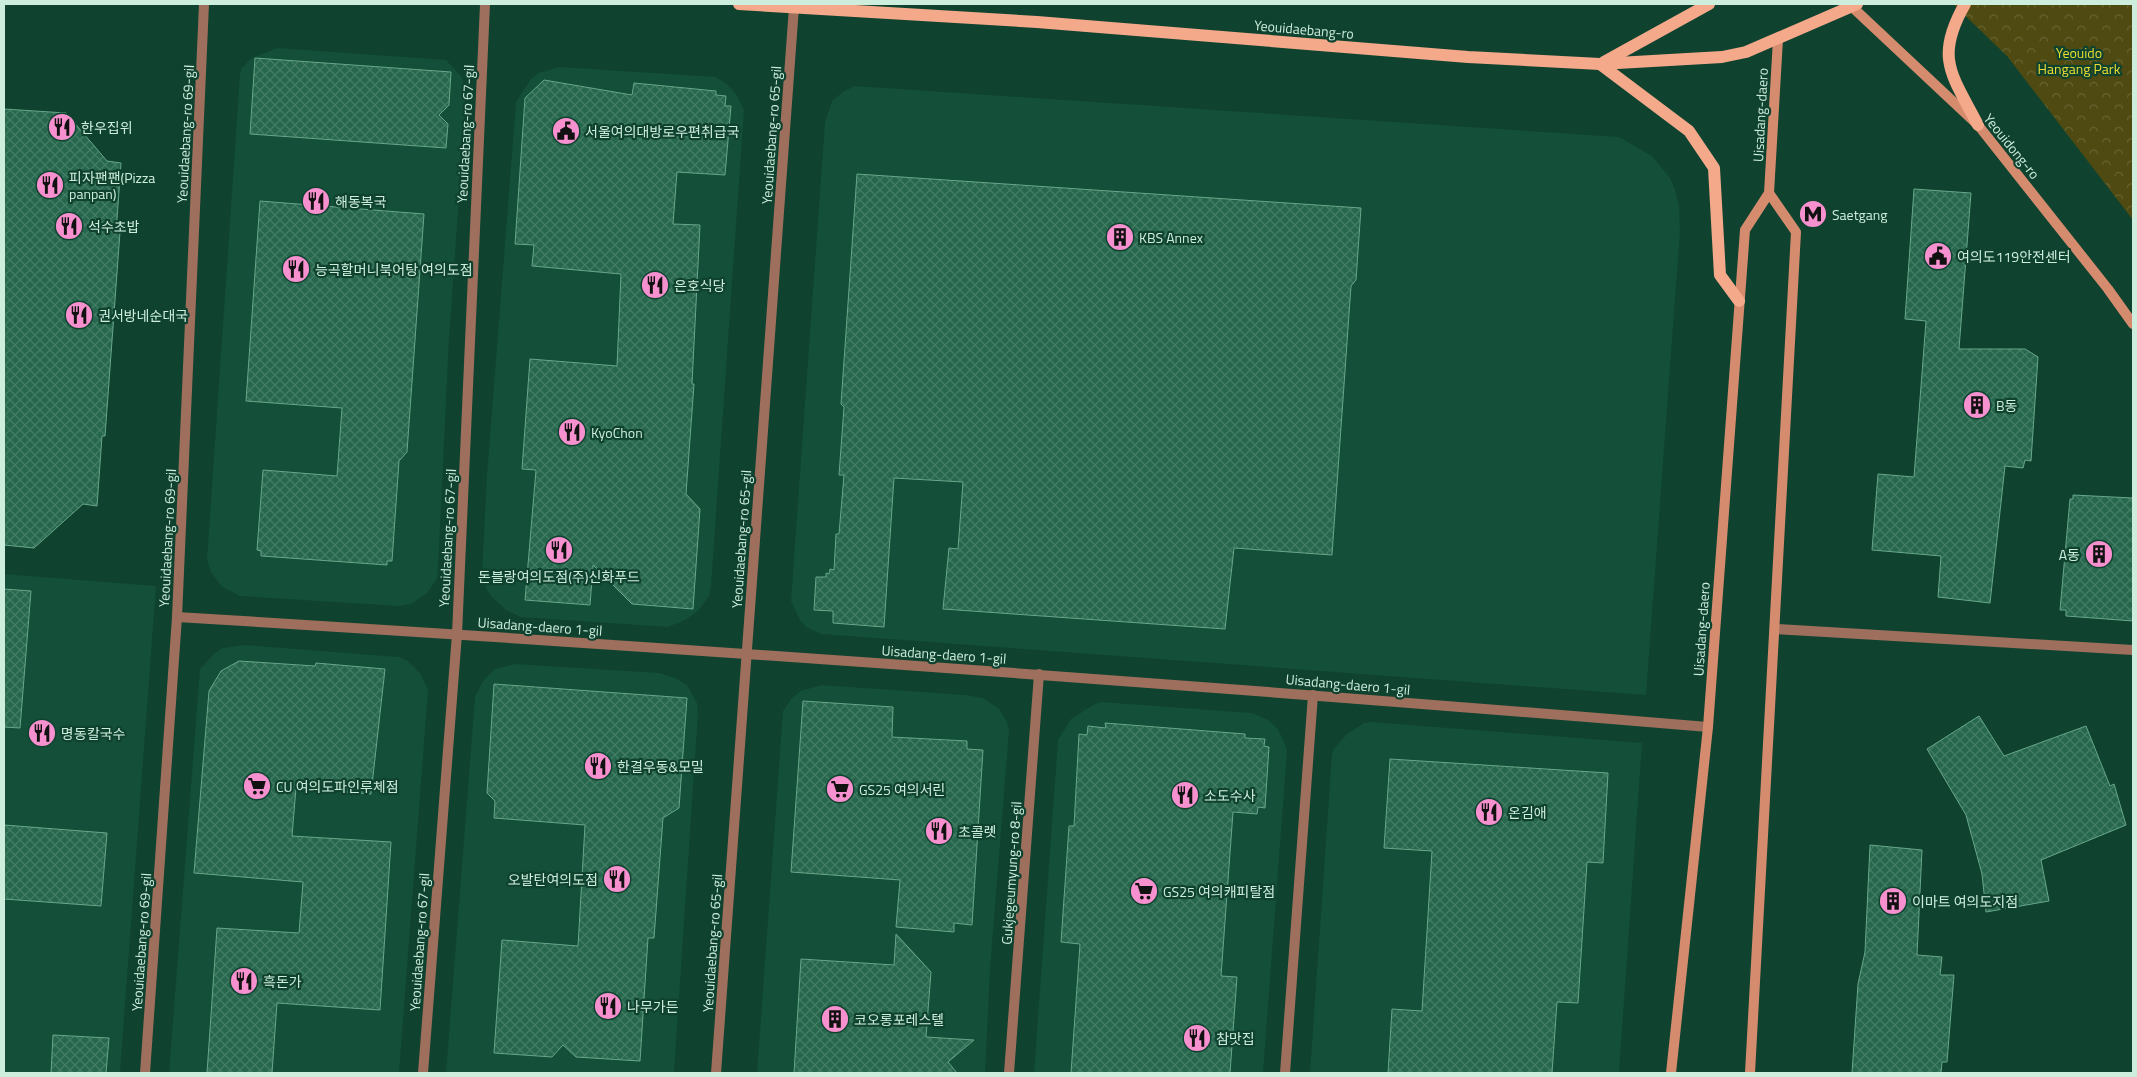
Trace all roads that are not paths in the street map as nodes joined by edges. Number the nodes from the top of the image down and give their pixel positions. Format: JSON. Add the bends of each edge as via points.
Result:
{"nodes":[{"id":1,"x":204,"y":4,"type":"edge"},
{"id":2,"x":485,"y":4,"type":"edge"},
{"id":3,"x":739,"y":4,"type":"edge"},
{"id":4,"x":1708,"y":4,"type":"edge"},
{"id":5,"x":1964,"y":4,"type":"edge"},
{"id":6,"x":1852,"y":5,"type":"edge"},
{"id":7,"x":794,"y":7,"type":"junction"},
{"id":8,"x":1778,"y":39,"type":"junction"},
{"id":9,"x":1600,"y":64,"type":"junction"},
{"id":10,"x":1978,"y":125,"type":"junction"},
{"id":11,"x":1769,"y":193,"type":"junction"},
{"id":12,"x":1739,"y":301,"type":"junction"},
{"id":13,"x":2133,"y":324,"type":"edge"},
{"id":14,"x":177,"y":618,"type":"junction"},
{"id":15,"x":1776,"y":629,"type":"junction"},
{"id":16,"x":457,"y":634,"type":"junction"},
{"id":17,"x":2133,"y":650,"type":"edge"},
{"id":18,"x":746,"y":654,"type":"junction"},
{"id":19,"x":1039,"y":674,"type":"junction"},
{"id":20,"x":1313,"y":695,"type":"junction"},
{"id":21,"x":1708,"y":727,"type":"junction"},
{"id":22,"x":145,"y":1073,"type":"edge"},
{"id":23,"x":422,"y":1073,"type":"edge"},
{"id":24,"x":716,"y":1073,"type":"edge"},
{"id":25,"x":1009,"y":1073,"type":"edge"},
{"id":26,"x":1285,"y":1073,"type":"edge"},
{"id":27,"x":1671,"y":1073,"type":"edge"},
{"id":28,"x":1750,"y":1073,"type":"edge"}],
"edges":[{"from":1,"to":14,"type":"street","name":"Yeouidaebang-ro 69-gil"},
{"from":2,"to":16,"type":"street","name":"Yeouidaebang-ro 67-gil"},
{"from":3,"to":7,"type":"main road","name":"Yeouidaebang-ro"},
{"from":4,"to":9,"type":"main road"},
{"from":5,"to":10,"type":"main road","via":[[1953,27],[1947,52],[1949,67]]},
{"from":6,"to":8,"type":"main road","name":"Yeouidaebang-ro"},
{"from":6,"to":10,"type":"main road","name":"Yeouidong-ro"},
{"from":7,"to":9,"type":"main road","name":"Yeouidaebang-ro"},
{"from":7,"to":18,"type":"street","name":"Yeouidaebang-ro 65-gil"},
{"from":8,"to":9,"type":"main road","name":"Yeouidaebang-ro","via":[[1746,52],[1722,57]]},
{"from":8,"to":11,"type":"main road","name":"Uisadang-daero"},
{"from":9,"to":12,"type":"main road","via":[[1689,131],[1714,168],[1720,275]]},
{"from":10,"to":13,"type":"main road","name":"Yeouidong-ro"},
{"from":11,"to":12,"type":"main road","name":"Uisadang-daero","via":[[1745,230]]},
{"from":11,"to":15,"type":"main road","via":[[1796,232]]},
{"from":12,"to":21,"type":"main road","name":"Uisadang-daero"},
{"from":14,"to":16,"type":"street","name":"Uisadang-daero 1-gil"},
{"from":14,"to":22,"type":"street","name":"Yeouidaebang-ro 69-gil"},
{"from":15,"to":17,"type":"street"},
{"from":15,"to":28,"type":"main road"},
{"from":16,"to":18,"type":"street","name":"Uisadang-daero 1-gil"},
{"from":16,"to":23,"type":"street","name":"Yeouidaebang-ro 67-gil"},
{"from":18,"to":19,"type":"street","name":"Uisadang-daero 1-gil"},
{"from":18,"to":24,"type":"street","name":"Yeouidaebang-ro 65-gil"},
{"from":19,"to":20,"type":"street","name":"Uisadang-daero 1-gil"},
{"from":19,"to":25,"type":"street","name":"Gukjegeumyung-ro 8-gil"},
{"from":20,"to":21,"type":"street","name":"Uisadang-daero 1-gil"},
{"from":20,"to":26,"type":"street"},
{"from":21,"to":27,"type":"main road","name":"Uisadang-daero"}]}
